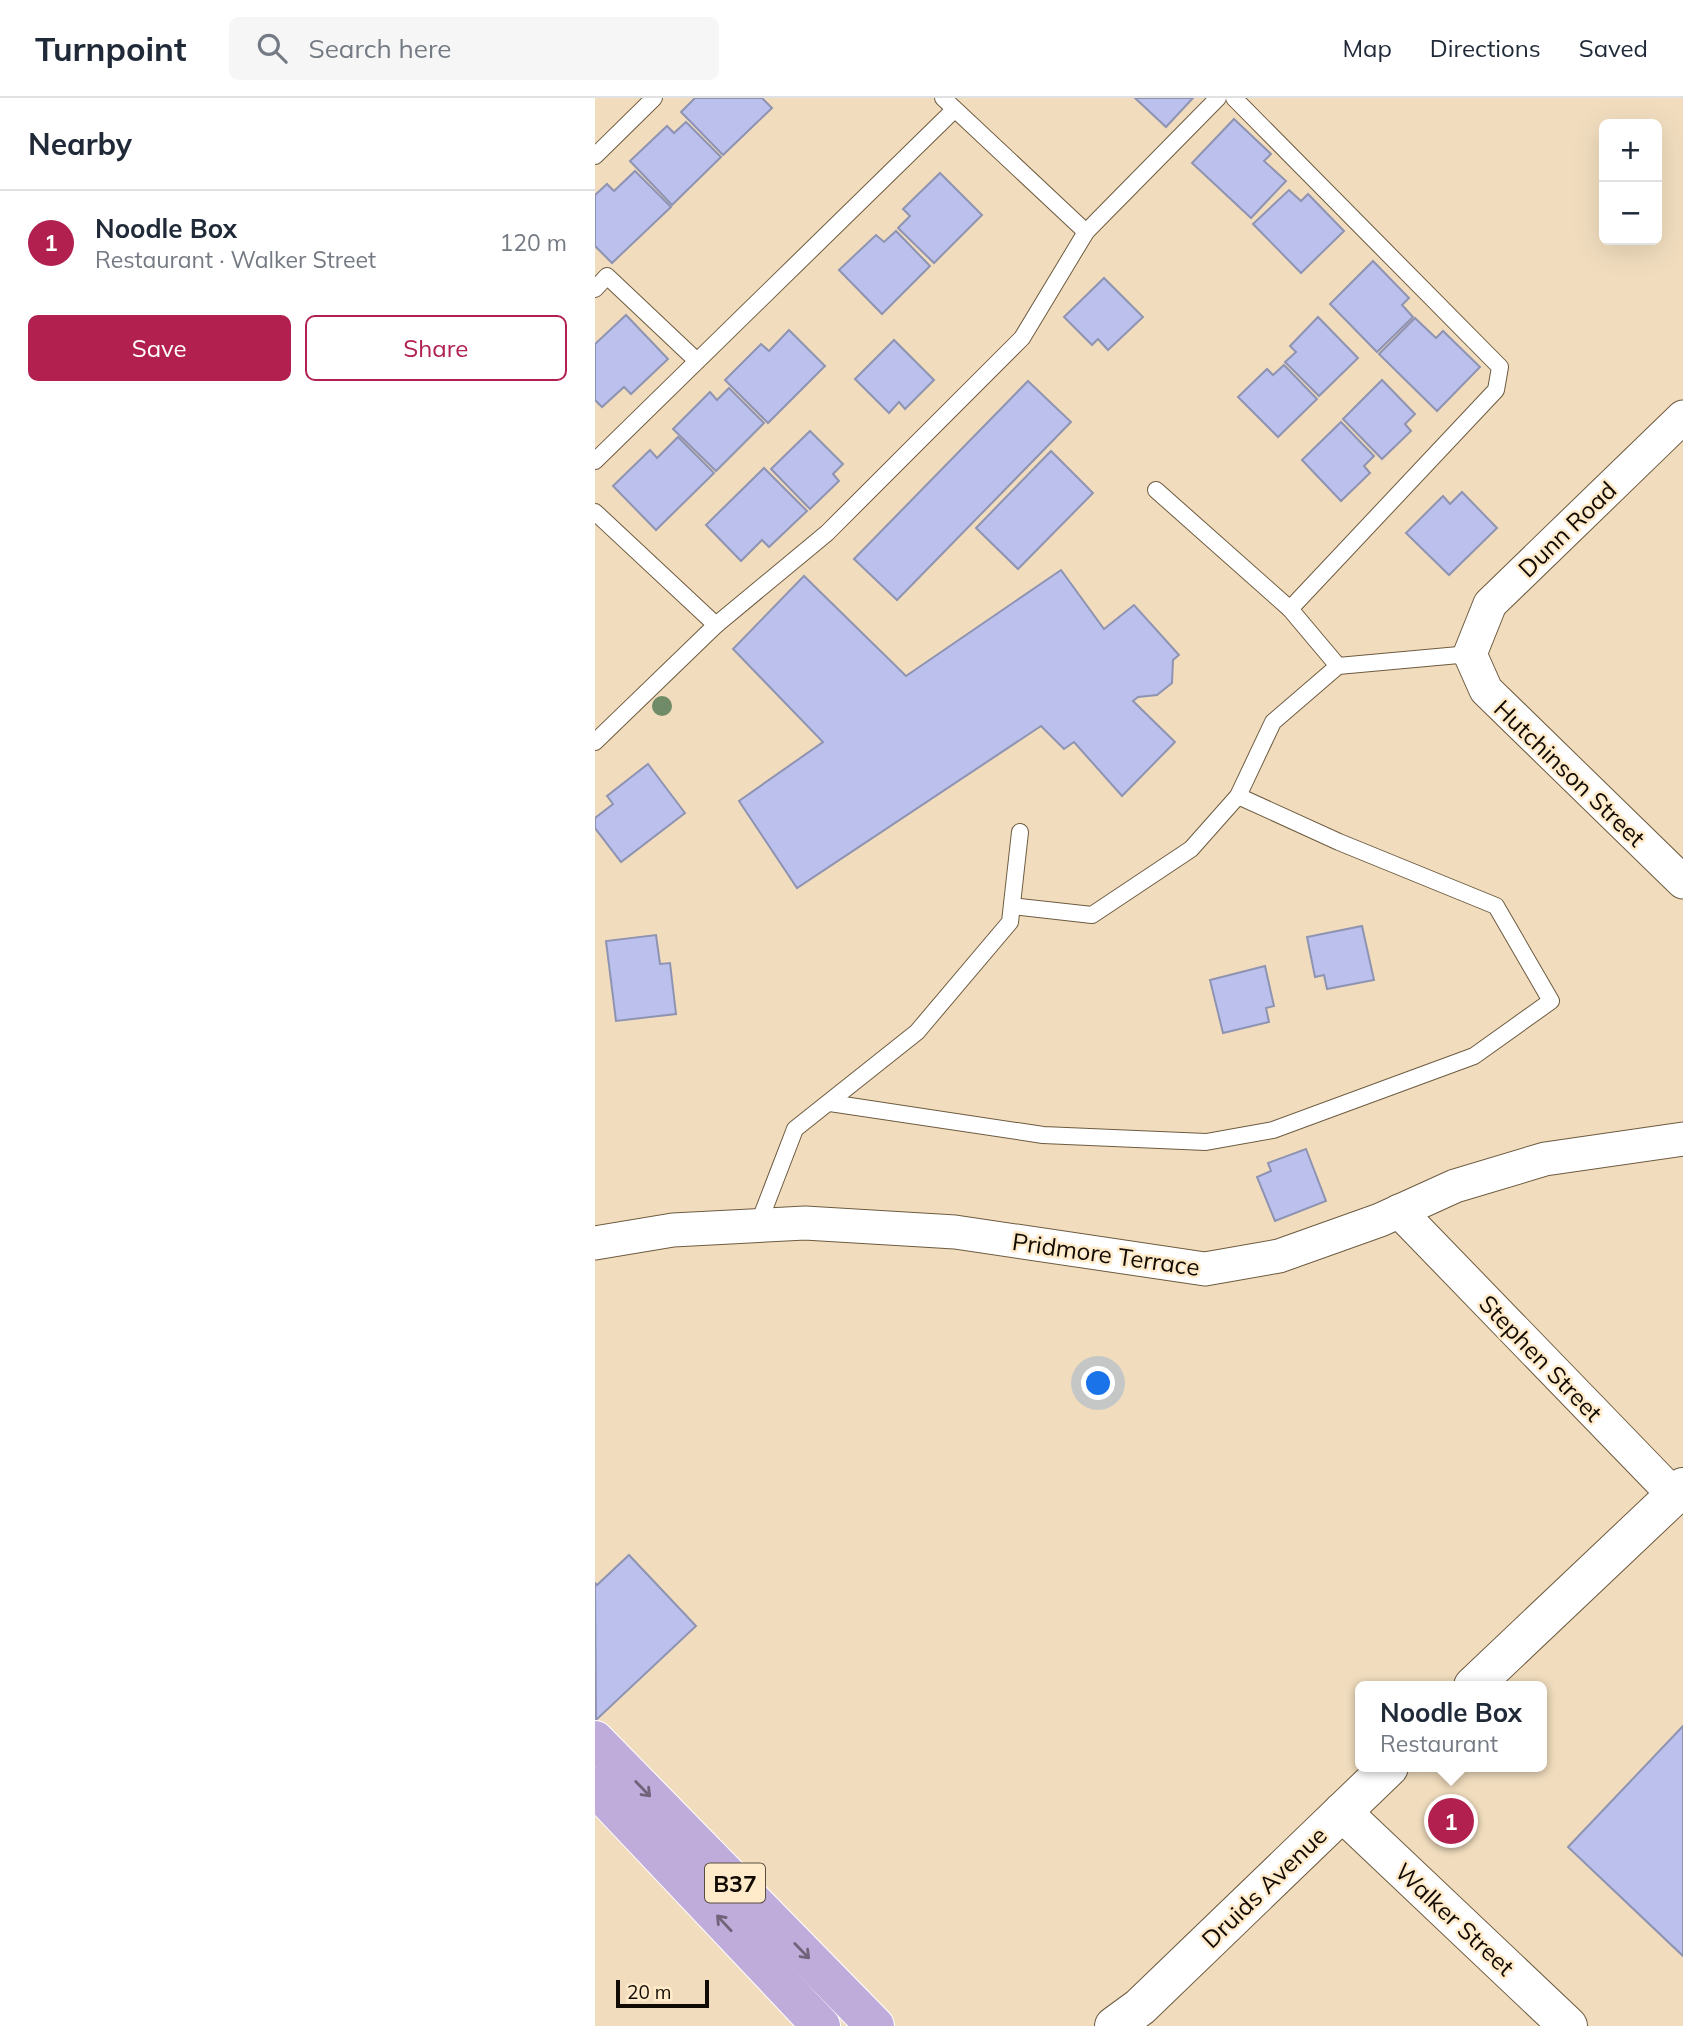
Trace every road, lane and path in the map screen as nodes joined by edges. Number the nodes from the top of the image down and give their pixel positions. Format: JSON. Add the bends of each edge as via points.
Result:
{"nodes":[{"id":1,"x":654,"y":98,"type":"edge"},
{"id":2,"x":1218,"y":98,"type":"edge"},
{"id":3,"x":1234,"y":98,"type":"edge"},
{"id":4,"x":948,"y":104,"type":"edge"},
{"id":5,"x":595,"y":156,"type":"edge"},
{"id":6,"x":1086,"y":232,"type":"junction"},
{"id":7,"x":595,"y":289,"type":"edge"},
{"id":8,"x":697,"y":361,"type":"junction"},
{"id":9,"x":1683,"y":417,"type":"edge"},
{"id":10,"x":595,"y":461,"type":"edge"},
{"id":11,"x":1156,"y":490,"type":"dead end"},
{"id":12,"x":595,"y":512,"type":"edge"},
{"id":13,"x":1290,"y":609,"type":"junction"},
{"id":14,"x":716,"y":625,"type":"junction"},
{"id":15,"x":1470,"y":654,"type":"junction"},
{"id":16,"x":1338,"y":666,"type":"junction"},
{"id":17,"x":595,"y":742,"type":"edge"},
{"id":18,"x":1238,"y":796,"type":"junction"},
{"id":19,"x":1020,"y":832,"type":"dead end"},
{"id":20,"x":1683,"y":882,"type":"edge"},
{"id":21,"x":1012,"y":906,"type":"junction"},
{"id":22,"x":830,"y":1103,"type":"junction"},
{"id":23,"x":1683,"y":1139,"type":"edge"},
{"id":24,"x":1399,"y":1212,"type":"junction"},
{"id":25,"x":758,"y":1225,"type":"junction"},
{"id":26,"x":595,"y":1243,"type":"edge"},
{"id":27,"x":1680,"y":1495,"type":"edge"},
{"id":28,"x":1478,"y":1681,"type":"edge"},
{"id":29,"x":595,"y":1740,"type":"edge"},
{"id":30,"x":1384,"y":1772,"type":"edge"},
{"id":31,"x":595,"y":1787,"type":"edge"},
{"id":32,"x":1342,"y":1812,"type":"junction"},
{"id":33,"x":1127,"y":2020,"type":"edge"},
{"id":34,"x":821,"y":2026,"type":"edge"},
{"id":35,"x":875,"y":2026,"type":"edge"},
{"id":36,"x":1568,"y":2026,"type":"edge"}],
"edges":[{"from":1,"to":5,"type":"lane"},
{"from":2,"to":6,"type":"lane"},
{"from":3,"to":13,"type":"lane","via":[[1500,366],[1496,390]]},
{"from":4,"to":6,"type":"lane"},
{"from":4,"to":8,"type":"lane"},
{"from":6,"to":14,"type":"lane","via":[[1022,338],[827,533]]},
{"from":7,"to":8,"type":"lane","via":[[607,276]]},
{"from":8,"to":10,"type":"lane"},
{"from":9,"to":15,"type":"street","name":"Dunn Road","via":[[1490,604]]},
{"from":11,"to":13,"type":"lane"},
{"from":12,"to":14,"type":"lane"},
{"from":13,"to":16,"type":"lane"},
{"from":14,"to":17,"type":"lane"},
{"from":15,"to":16,"type":"lane"},
{"from":15,"to":20,"type":"street","name":"Hutchinson Street","via":[[1486,690]]},
{"from":16,"to":18,"type":"lane","via":[[1273,722]]},
{"from":18,"to":21,"type":"lane","via":[[1191,849],[1092,915]]},
{"from":18,"to":22,"type":"lane","via":[[1496,906],[1551,1001],[1474,1056],[1273,1130],[1206,1142],[1042,1135]]},
{"from":19,"to":21,"type":"lane"},
{"from":21,"to":22,"type":"lane","via":[[1010,922],[917,1032]]},
{"from":22,"to":25,"type":"lane","via":[[795,1129]]},
{"from":23,"to":24,"type":"street","name":"Pridmore Terrace","via":[[1545,1158],[1455,1186]]},
{"from":24,"to":25,"type":"street","name":"Pridmore Terrace","via":[[1279,1256],[1205,1269],[955,1232],[805,1223]]},
{"from":24,"to":27,"type":"street","name":"Stephen Street"},
{"from":25,"to":26,"type":"street","name":"Pridmore Terrace","via":[[673,1230]]},
{"from":27,"to":28,"type":"street"},
{"from":29,"to":35,"type":"main road","number":"B37","one_way":true},
{"from":30,"to":32,"type":"street","name":"Druids Avenue"},
{"from":34,"to":31,"type":"main road","number":"B37","one_way":true},
{"from":32,"to":33,"type":"street","name":"Druids Avenue"},
{"from":32,"to":36,"type":"street","name":"Walker Street"}]}
